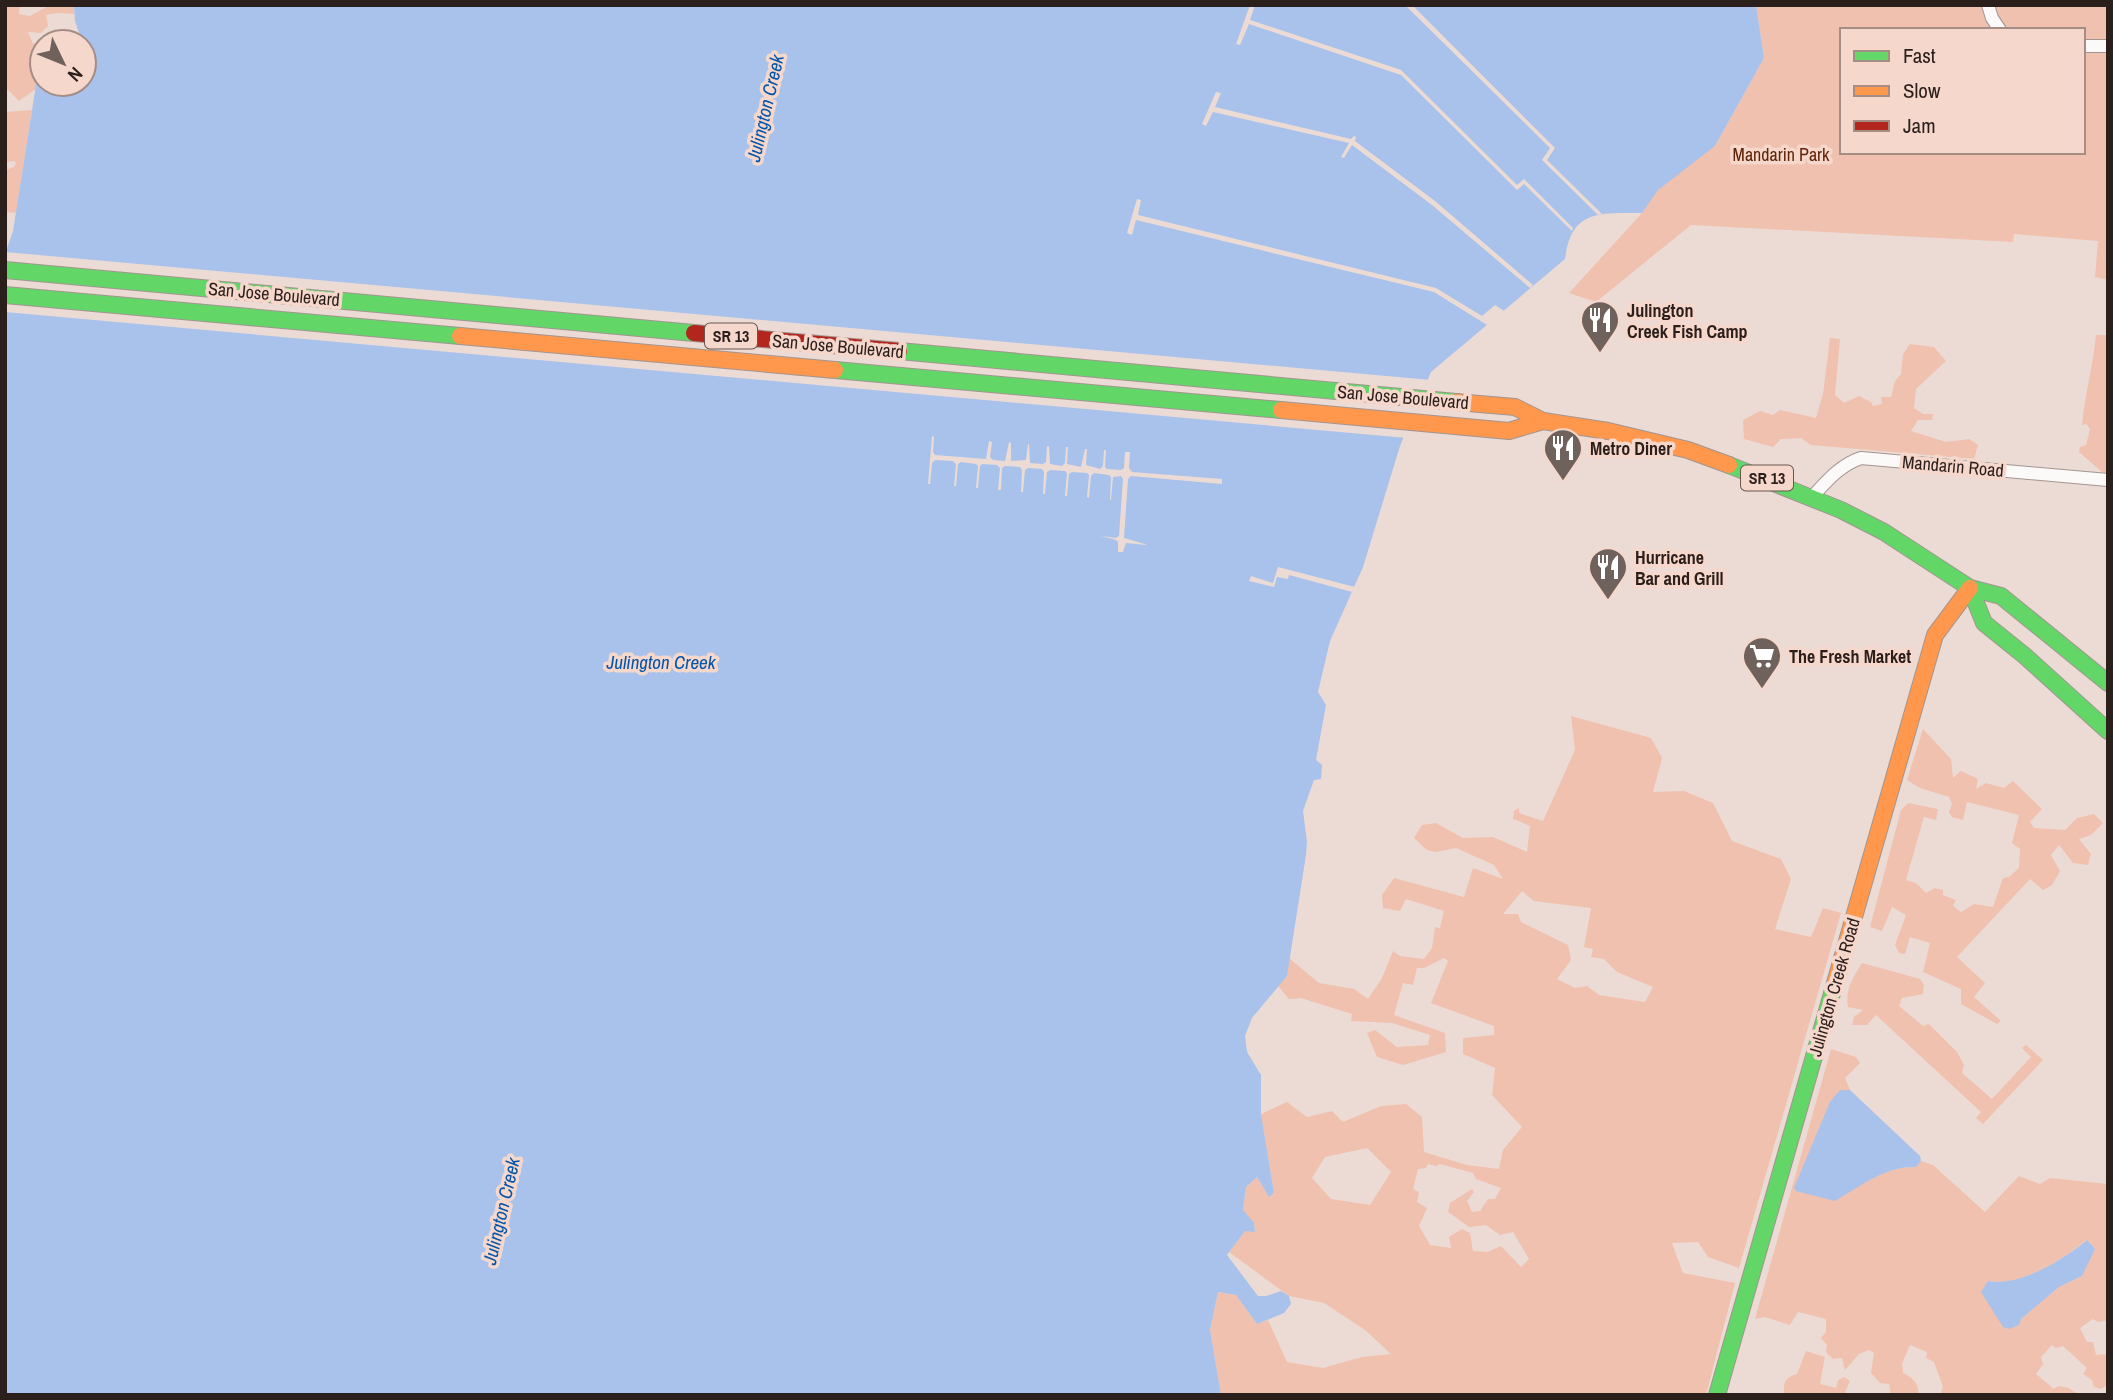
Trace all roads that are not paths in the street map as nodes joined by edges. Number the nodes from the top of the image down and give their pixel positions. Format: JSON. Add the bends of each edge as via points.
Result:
{"nodes":[{"id":1,"x":1987,"y":5,"type":"edge"},
{"id":2,"x":1999,"y":28,"type":"edge"},
{"id":3,"x":2085,"y":46,"type":"edge"},
{"id":4,"x":2108,"y":46,"type":"edge"},
{"id":5,"x":5,"y":270,"type":"edge"},
{"id":6,"x":5,"y":295,"type":"edge"},
{"id":7,"x":1543,"y":421,"type":"junction"},
{"id":8,"x":2108,"y":480,"type":"edge"},
{"id":9,"x":1812,"y":496,"type":"junction"},
{"id":10,"x":1970,"y":588,"type":"junction"},
{"id":11,"x":2108,"y":683,"type":"edge"},
{"id":12,"x":2106,"y":725,"type":"edge"},
{"id":13,"x":1717,"y":1395,"type":"edge"}],
"edges":[{"from":1,"to":2,"type":"street"},
{"from":3,"to":4,"type":"street"},
{"from":5,"to":7,"type":"main road","name":"San Jose Boulevard","number":"SR 13","via":[[1515,407]]},
{"from":6,"to":7,"type":"main road","name":"San Jose Boulevard","number":"SR 13","via":[[1510,431]]},
{"from":7,"to":9,"type":"main road","name":"San Jose Boulevard","number":"SR 13","via":[[1688,450]]},
{"from":8,"to":9,"type":"street","name":"Mandarin Road","via":[[1861,458],[1837,470]]},
{"from":9,"to":10,"type":"main road","name":"San Jose Boulevard","number":"SR 13","via":[[1884,532]]},
{"from":10,"to":11,"type":"main road","name":"San Jose Boulevard","number":"SR 13","via":[[2001,596]]},
{"from":10,"to":12,"type":"main road","via":[[1983,623]]},
{"from":10,"to":13,"type":"main road","name":"Julington Creek Road","via":[[1934,635]]}]}
